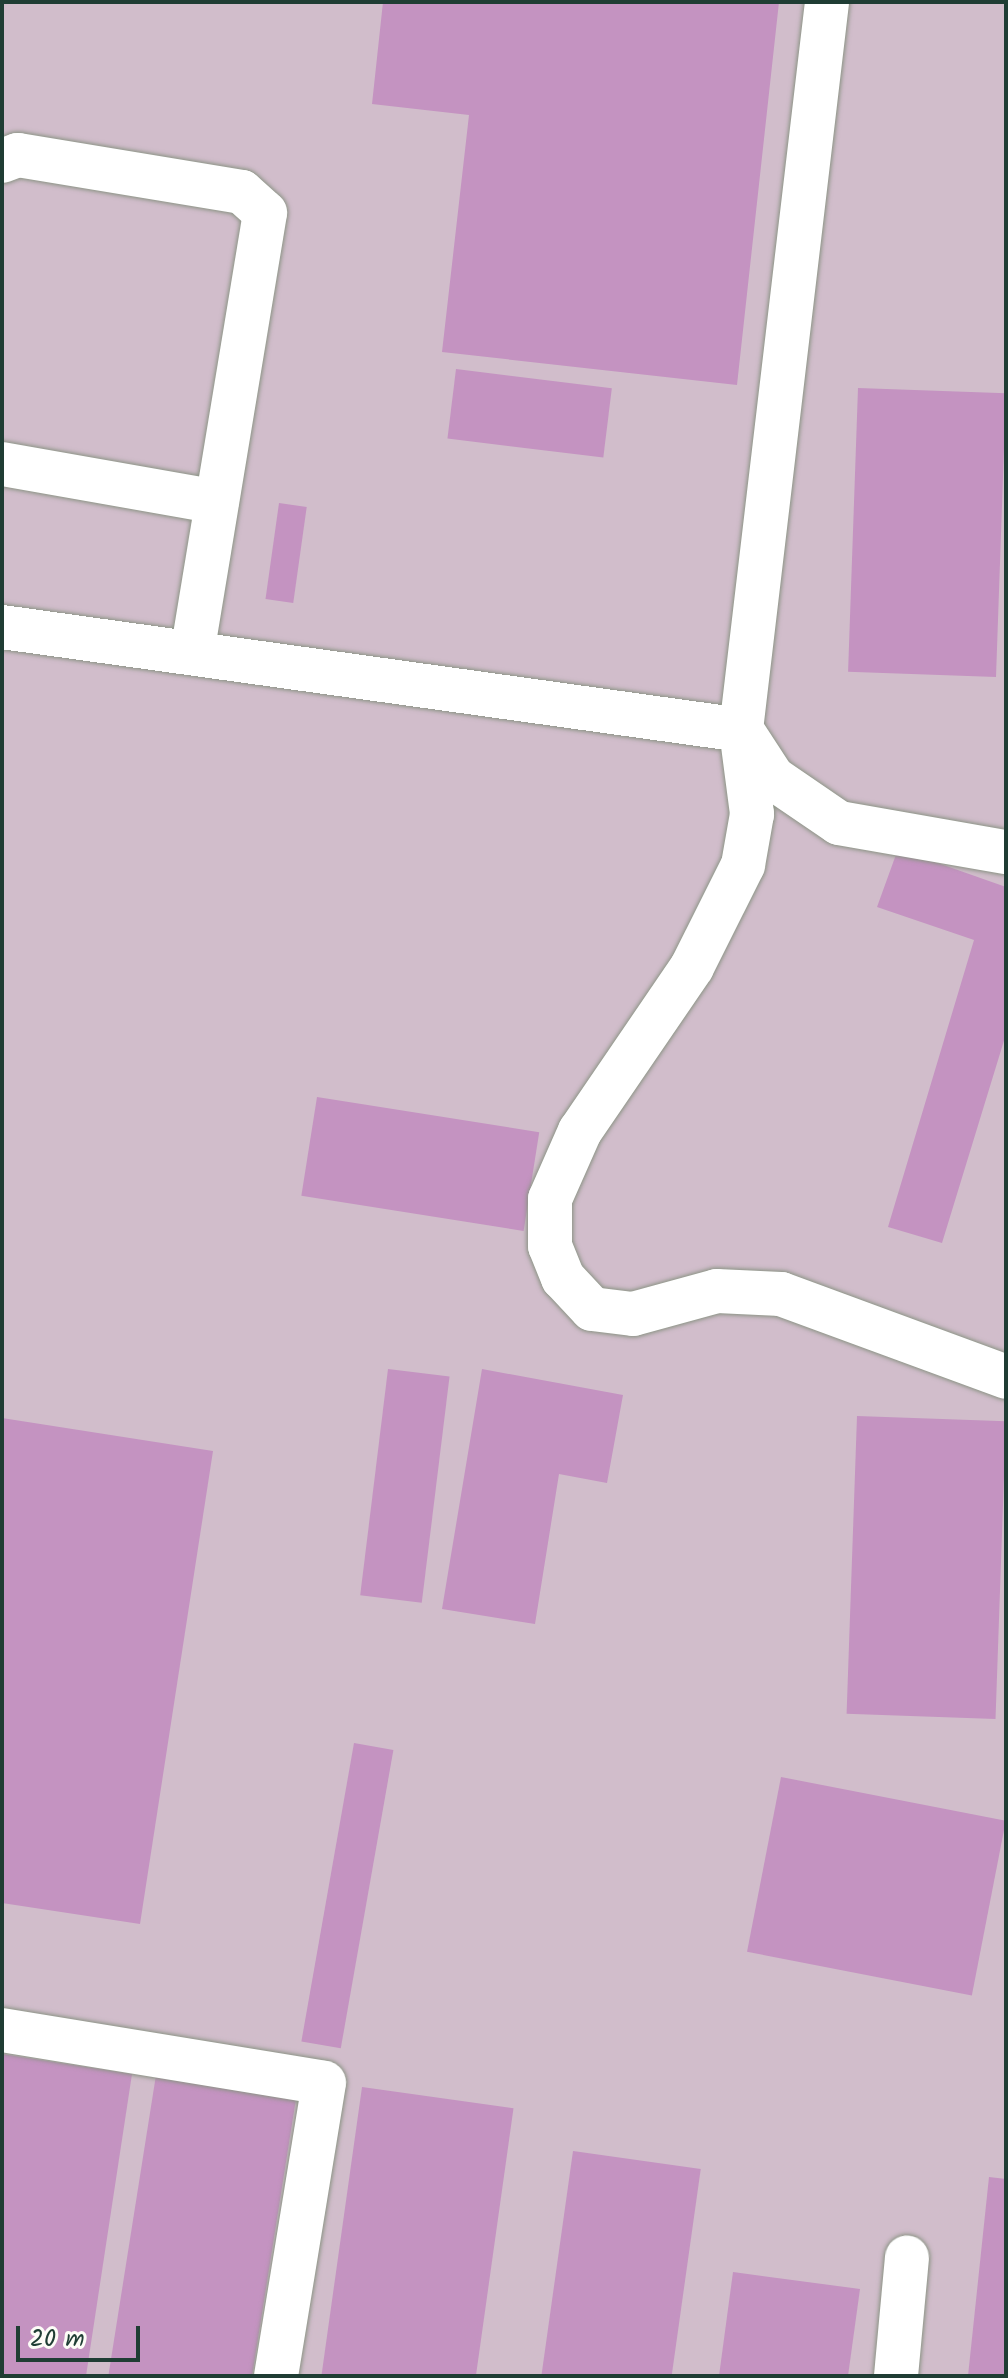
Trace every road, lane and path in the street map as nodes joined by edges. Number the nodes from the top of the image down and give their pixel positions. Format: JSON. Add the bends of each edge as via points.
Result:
{"nodes":[{"id":1,"x":827,"y":2,"type":"edge"},
{"id":2,"x":2,"y":161,"type":"edge"},
{"id":3,"x":2,"y":464,"type":"edge"},
{"id":4,"x":217,"y":502,"type":"junction"},
{"id":5,"x":2,"y":627,"type":"edge"},
{"id":6,"x":192,"y":653,"type":"junction"},
{"id":7,"x":741,"y":730,"type":"junction"},
{"id":8,"x":1006,"y":852,"type":"edge"},
{"id":9,"x":1006,"y":1377,"type":"edge"},
{"id":10,"x":2,"y":2030,"type":"edge"},
{"id":11,"x":907,"y":2258,"type":"dead end"},
{"id":12,"x":276,"y":2376,"type":"edge"},
{"id":13,"x":896,"y":2376,"type":"edge"}],
"edges":[{"from":1,"to":7,"type":"lane"},
{"from":2,"to":4,"type":"lane","via":[[28,157],[242,192],[259,202],[265,213]]},
{"from":3,"to":4,"type":"lane"},
{"from":4,"to":6,"type":"lane"},
{"from":5,"to":6,"type":"lane"},
{"from":6,"to":7,"type":"lane"},
{"from":7,"to":8,"type":"lane","via":[[773,778],[839,823]]},
{"from":7,"to":9,"type":"lane","via":[[752,814],[743,865],[692,967],[580,1131],[550,1199],[550,1246],[563,1278],[592,1309],[633,1314],[717,1291],[781,1294]]},
{"from":10,"to":12,"type":"lane","via":[[324,2083]]},
{"from":11,"to":13,"type":"lane"}]}
